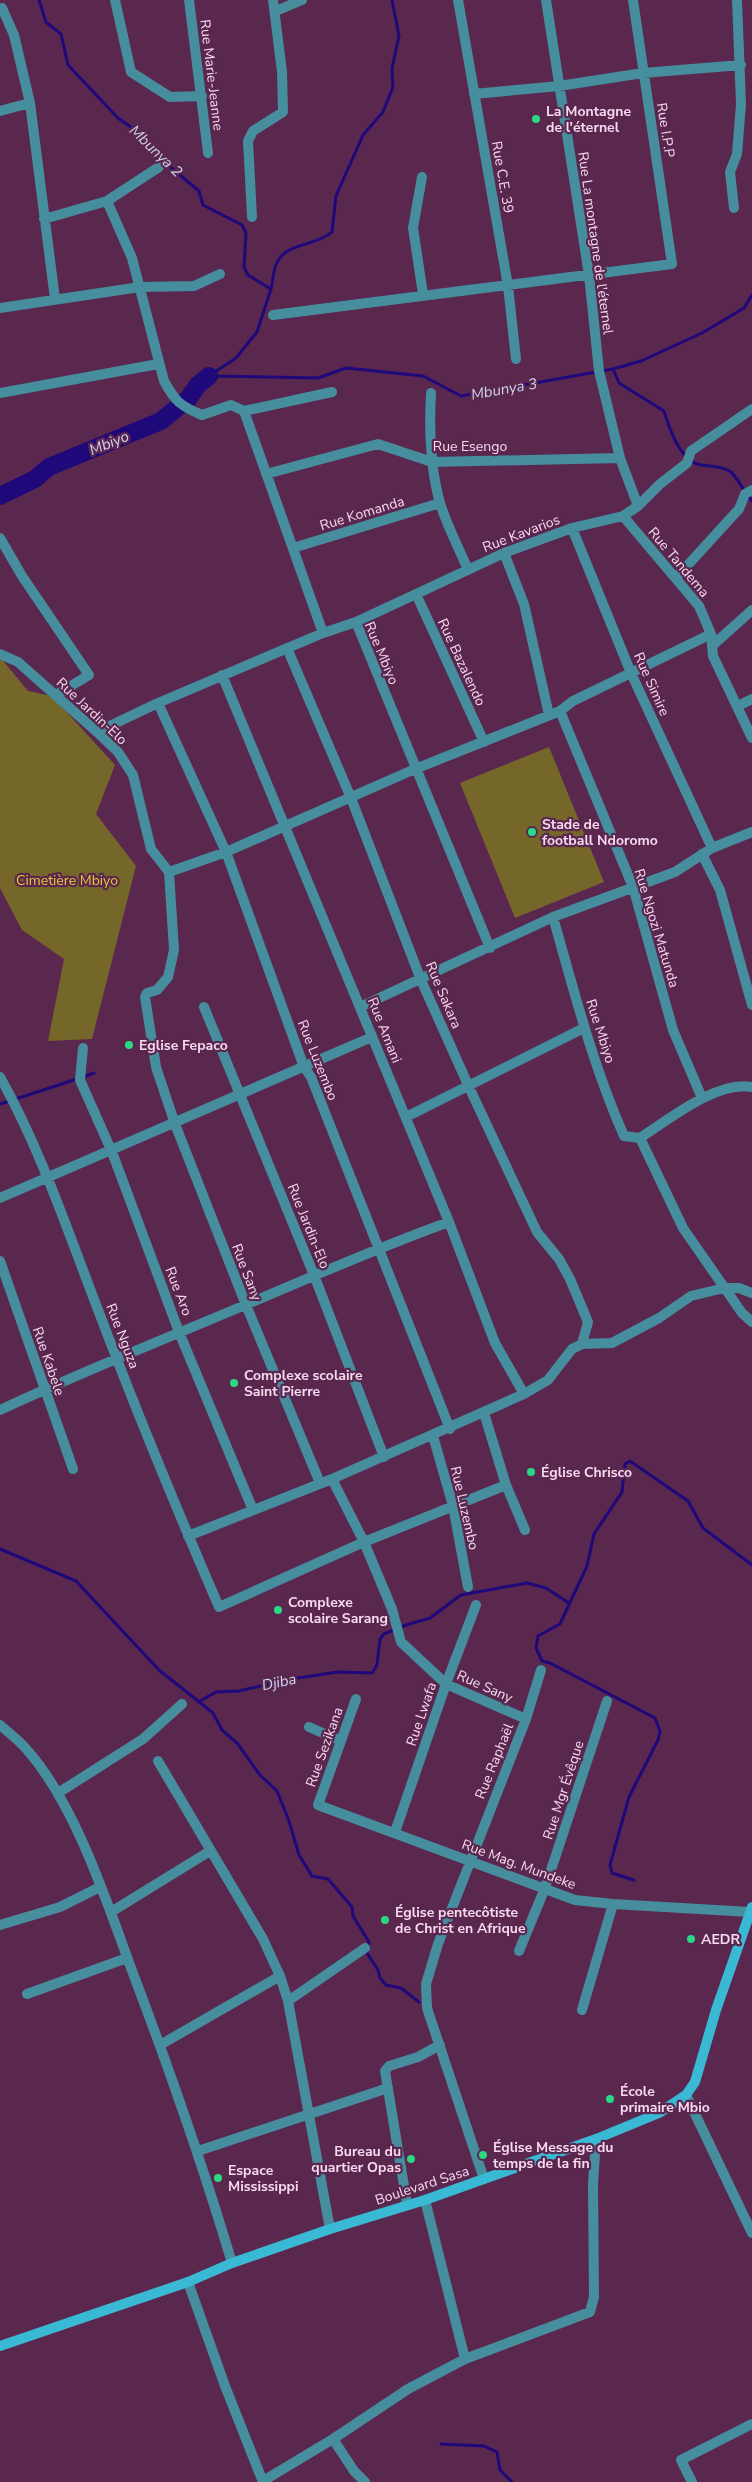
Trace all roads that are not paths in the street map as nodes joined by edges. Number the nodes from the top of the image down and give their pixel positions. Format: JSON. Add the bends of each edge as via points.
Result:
{"nodes":[{"id":1,"x":115,"y":0,"type":"edge"},
{"id":2,"x":189,"y":0,"type":"edge"},
{"id":3,"x":273,"y":0,"type":"edge"},
{"id":4,"x":302,"y":0,"type":"edge"},
{"id":5,"x":458,"y":0,"type":"edge"},
{"id":6,"x":546,"y":0,"type":"edge"},
{"id":7,"x":632,"y":0,"type":"edge"},
{"id":8,"x":737,"y":0,"type":"edge"},
{"id":9,"x":2,"y":8,"type":"dead end"},
{"id":10,"x":276,"y":11,"type":"junction"},
{"id":11,"x":741,"y":65,"type":"junction"},
{"id":12,"x":643,"y":72,"type":"junction"},
{"id":13,"x":559,"y":86,"type":"junction"},
{"id":14,"x":474,"y":94,"type":"junction"},
{"id":15,"x":202,"y":96,"type":"junction"},
{"id":16,"x":30,"y":103,"type":"junction"},
{"id":17,"x":0,"y":110,"type":"edge"},
{"id":18,"x":208,"y":153,"type":"dead end"},
{"id":19,"x":159,"y":166,"type":"dead end"},
{"id":20,"x":422,"y":177,"type":"dead end"},
{"id":21,"x":107,"y":201,"type":"junction"},
{"id":22,"x":734,"y":208,"type":"dead end"},
{"id":23,"x":252,"y":217,"type":"dead end"},
{"id":24,"x":44,"y":219,"type":"junction"},
{"id":25,"x":220,"y":274,"type":"dead end"},
{"id":26,"x":589,"y":275,"type":"junction"},
{"id":27,"x":508,"y":286,"type":"junction"},
{"id":28,"x":140,"y":287,"type":"junction"},
{"id":29,"x":423,"y":294,"type":"junction"},
{"id":30,"x":55,"y":299,"type":"junction"},
{"id":31,"x":0,"y":308,"type":"edge"},
{"id":32,"x":273,"y":314,"type":"dead end"},
{"id":33,"x":516,"y":359,"type":"dead end"},
{"id":34,"x":158,"y":364,"type":"junction"},
{"id":35,"x":332,"y":392,"type":"dead end"},
{"id":36,"x":0,"y":393,"type":"edge"},
{"id":37,"x":431,"y":393,"type":"dead end"},
{"id":38,"x":752,"y":409,"type":"edge"},
{"id":39,"x":244,"y":411,"type":"junction"},
{"id":40,"x":620,"y":458,"type":"junction"},
{"id":41,"x":432,"y":462,"type":"junction"},
{"id":42,"x":266,"y":474,"type":"junction"},
{"id":43,"x":749,"y":492,"type":"edge"},
{"id":44,"x":440,"y":504,"type":"junction"},
{"id":45,"x":638,"y":506,"type":"junction"},
{"id":46,"x":623,"y":516,"type":"junction"},
{"id":47,"x":572,"y":528,"type":"junction"},
{"id":48,"x":0,"y":538,"type":"edge"},
{"id":49,"x":293,"y":548,"type":"junction"},
{"id":50,"x":504,"y":553,"type":"junction"},
{"id":51,"x":468,"y":570,"type":"junction"},
{"id":52,"x":676,"y":578,"type":"junction"},
{"id":53,"x":416,"y":594,"type":"junction"},
{"id":54,"x":752,"y":610,"type":"edge"},
{"id":55,"x":356,"y":622,"type":"junction"},
{"id":56,"x":323,"y":633,"type":"junction"},
{"id":57,"x":711,"y":634,"type":"junction"},
{"id":58,"x":712,"y":646,"type":"junction"},
{"id":59,"x":287,"y":648,"type":"junction"},
{"id":60,"x":0,"y":654,"type":"edge"},
{"id":61,"x":631,"y":673,"type":"junction"},
{"id":62,"x":222,"y":675,"type":"junction"},
{"id":63,"x":56,"y":695,"type":"junction"},
{"id":64,"x":752,"y":699,"type":"edge"},
{"id":65,"x":158,"y":703,"type":"junction"},
{"id":66,"x":738,"y":706,"type":"junction"},
{"id":67,"x":560,"y":711,"type":"junction"},
{"id":68,"x":549,"y":715,"type":"junction"},
{"id":69,"x":97,"y":732,"type":"junction"},
{"id":70,"x":752,"y":738,"type":"edge"},
{"id":71,"x":484,"y":742,"type":"junction"},
{"id":72,"x":415,"y":770,"type":"junction"},
{"id":73,"x":351,"y":798,"type":"junction"},
{"id":74,"x":286,"y":827,"type":"junction"},
{"id":75,"x":752,"y":832,"type":"edge"},
{"id":76,"x":712,"y":848,"type":"junction"},
{"id":77,"x":226,"y":852,"type":"junction"},
{"id":78,"x":702,"y":854,"type":"junction"},
{"id":79,"x":169,"y":872,"type":"junction"},
{"id":80,"x":633,"y":887,"type":"junction"},
{"id":81,"x":553,"y":917,"type":"junction"},
{"id":82,"x":490,"y":948,"type":"junction"},
{"id":83,"x":421,"y":980,"type":"junction"},
{"id":84,"x":752,"y":1005,"type":"edge"},
{"id":85,"x":204,"y":1007,"type":"dead end"},
{"id":86,"x":360,"y":1007,"type":"junction"},
{"id":87,"x":584,"y":1028,"type":"junction"},
{"id":88,"x":372,"y":1037,"type":"junction"},
{"id":89,"x":83,"y":1048,"type":"dead end"},
{"id":90,"x":304,"y":1067,"type":"junction"},
{"id":91,"x":0,"y":1077,"type":"edge"},
{"id":92,"x":469,"y":1087,"type":"junction"},
{"id":93,"x":752,"y":1087,"type":"edge"},
{"id":94,"x":240,"y":1096,"type":"junction"},
{"id":95,"x":702,"y":1098,"type":"junction"},
{"id":96,"x":406,"y":1117,"type":"junction"},
{"id":97,"x":175,"y":1124,"type":"junction"},
{"id":98,"x":640,"y":1138,"type":"junction"},
{"id":99,"x":112,"y":1152,"type":"junction"},
{"id":100,"x":48,"y":1178,"type":"junction"},
{"id":101,"x":0,"y":1198,"type":"edge"},
{"id":102,"x":449,"y":1222,"type":"junction"},
{"id":103,"x":377,"y":1248,"type":"junction"},
{"id":104,"x":0,"y":1261,"type":"edge"},
{"id":105,"x":314,"y":1274,"type":"junction"},
{"id":106,"x":724,"y":1288,"type":"junction"},
{"id":107,"x":752,"y":1293,"type":"edge"},
{"id":108,"x":246,"y":1305,"type":"junction"},
{"id":109,"x":752,"y":1322,"type":"edge"},
{"id":110,"x":180,"y":1332,"type":"junction"},
{"id":111,"x":582,"y":1344,"type":"junction"},
{"id":112,"x":116,"y":1358,"type":"junction"},
{"id":113,"x":44,"y":1389,"type":"junction"},
{"id":114,"x":524,"y":1394,"type":"junction"},
{"id":115,"x":0,"y":1410,"type":"edge"},
{"id":116,"x":484,"y":1413,"type":"junction"},
{"id":117,"x":450,"y":1428,"type":"junction"},
{"id":118,"x":433,"y":1436,"type":"junction"},
{"id":119,"x":384,"y":1457,"type":"junction"},
{"id":120,"x":73,"y":1468,"type":"dead end"},
{"id":121,"x":332,"y":1479,"type":"junction"},
{"id":122,"x":320,"y":1484,"type":"junction"},
{"id":123,"x":506,"y":1485,"type":"junction"},
{"id":124,"x":453,"y":1506,"type":"junction"},
{"id":125,"x":253,"y":1510,"type":"junction"},
{"id":126,"x":525,"y":1530,"type":"dead end"},
{"id":127,"x":188,"y":1536,"type":"junction"},
{"id":128,"x":364,"y":1542,"type":"junction"},
{"id":129,"x":468,"y":1587,"type":"dead end"},
{"id":130,"x":476,"y":1606,"type":"dead end"},
{"id":131,"x":542,"y":1670,"type":"dead end"},
{"id":132,"x":446,"y":1684,"type":"junction"},
{"id":133,"x":356,"y":1699,"type":"dead end"},
{"id":134,"x":606,"y":1701,"type":"dead end"},
{"id":135,"x":182,"y":1704,"type":"dead end"},
{"id":136,"x":526,"y":1719,"type":"junction"},
{"id":137,"x":0,"y":1725,"type":"edge"},
{"id":138,"x":309,"y":1727,"type":"dead end"},
{"id":139,"x":341,"y":1741,"type":"junction"},
{"id":140,"x":158,"y":1762,"type":"dead end"},
{"id":141,"x":58,"y":1793,"type":"junction"},
{"id":142,"x":318,"y":1805,"type":"joint"},
{"id":143,"x":395,"y":1832,"type":"junction"},
{"id":144,"x":210,"y":1851,"type":"junction"},
{"id":145,"x":468,"y":1861,"type":"junction"},
{"id":146,"x":100,"y":1887,"type":"junction"},
{"id":147,"x":545,"y":1888,"type":"junction"},
{"id":148,"x":613,"y":1904,"type":"junction"},
{"id":149,"x":751,"y":1909,"type":"edge"},
{"id":150,"x":111,"y":1912,"type":"junction"},
{"id":151,"x":0,"y":1925,"type":"edge"},
{"id":152,"x":365,"y":1948,"type":"dead end"},
{"id":153,"x":519,"y":1951,"type":"dead end"},
{"id":154,"x":128,"y":1958,"type":"junction"},
{"id":155,"x":280,"y":1976,"type":"junction"},
{"id":156,"x":27,"y":1994,"type":"dead end"},
{"id":157,"x":288,"y":2002,"type":"junction"},
{"id":158,"x":582,"y":2010,"type":"dead end"},
{"id":159,"x":160,"y":2045,"type":"junction"},
{"id":160,"x":440,"y":2045,"type":"junction"},
{"id":161,"x":388,"y":2088,"type":"junction"},
{"id":162,"x":686,"y":2094,"type":"junction"},
{"id":163,"x":308,"y":2115,"type":"junction"},
{"id":164,"x":596,"y":2139,"type":"junction"},
{"id":165,"x":198,"y":2151,"type":"junction"},
{"id":166,"x":484,"y":2179,"type":"junction"},
{"id":167,"x":425,"y":2200,"type":"junction"},
{"id":168,"x":407,"y":2204,"type":"junction"},
{"id":169,"x":330,"y":2229,"type":"junction"},
{"id":170,"x":752,"y":2233,"type":"edge"},
{"id":171,"x":232,"y":2263,"type":"junction"},
{"id":172,"x":188,"y":2282,"type":"junction"},
{"id":173,"x":0,"y":2346,"type":"edge"},
{"id":174,"x":465,"y":2359,"type":"junction"},
{"id":175,"x":752,"y":2424,"type":"edge"},
{"id":176,"x":333,"y":2439,"type":"junction"},
{"id":177,"x":263,"y":2481,"type":"edge"},
{"id":178,"x":365,"y":2482,"type":"edge"},
{"id":179,"x":692,"y":2482,"type":"edge"}],
"edges":[{"from":1,"to":15,"type":"street","via":[[132,72],[170,97]]},
{"from":2,"to":15,"type":"street","name":"Rue Marie-Jeanne"},
{"from":3,"to":10,"type":"street"},
{"from":4,"to":10,"type":"street"},
{"from":5,"to":14,"type":"street","name":"Rue C.E. 39"},
{"from":6,"to":13,"type":"street","name":"Rue La montagne de l'éternel"},
{"from":7,"to":12,"type":"street","name":"Rue I.P.P"},
{"from":8,"to":11,"type":"street"},
{"from":9,"to":16,"type":"street","via":[[14,35]]},
{"from":10,"to":23,"type":"street","via":[[283,112],[253,131],[248,141]]},
{"from":11,"to":12,"type":"street"},
{"from":11,"to":22,"type":"street","via":[[737,154],[730,172]]},
{"from":12,"to":13,"type":"street"},
{"from":12,"to":26,"type":"street","name":"Rue I.P.P","via":[[672,264]]},
{"from":13,"to":14,"type":"street"},
{"from":13,"to":26,"type":"street","name":"Rue La montagne de l'éternel"},
{"from":14,"to":27,"type":"street","name":"Rue C.E. 39"},
{"from":15,"to":18,"type":"street","name":"Rue Marie-Jeanne"},
{"from":16,"to":17,"type":"street"},
{"from":16,"to":24,"type":"street"},
{"from":19,"to":21,"type":"street"},
{"from":20,"to":29,"type":"street","via":[[413,228]]},
{"from":21,"to":24,"type":"street"},
{"from":21,"to":28,"type":"street","via":[[132,258]]},
{"from":24,"to":30,"type":"street"},
{"from":25,"to":28,"type":"street","via":[[194,286]]},
{"from":26,"to":27,"type":"street"},
{"from":26,"to":40,"type":"street","name":"Rue La montagne de l'éternel","via":[[599,371]]},
{"from":27,"to":29,"type":"street"},
{"from":27,"to":33,"type":"street","name":"Rue C.E. 39"},
{"from":28,"to":30,"type":"street"},
{"from":28,"to":34,"type":"street"},
{"from":29,"to":32,"type":"street"},
{"from":30,"to":31,"type":"street"},
{"from":34,"to":36,"type":"street"},
{"from":34,"to":39,"type":"street","via":[[174,399],[183,407],[202,415],[231,405]]},
{"from":35,"to":39,"type":"street"},
{"from":37,"to":41,"type":"street"},
{"from":38,"to":45,"type":"street","name":"Rue Kavarios","via":[[691,452],[687,463]]},
{"from":39,"to":42,"type":"street"},
{"from":40,"to":41,"type":"street","name":"Rue Esengo"},
{"from":40,"to":45,"type":"street"},
{"from":41,"to":42,"type":"street","name":"Rue Esengo","via":[[378,444]]},
{"from":41,"to":44,"type":"street"},
{"from":42,"to":49,"type":"street"},
{"from":43,"to":52,"type":"street","via":[[739,509]]},
{"from":44,"to":49,"type":"street","name":"Rue Komanda"},
{"from":44,"to":51,"type":"street"},
{"from":45,"to":46,"type":"street","name":"Rue Kavarios"},
{"from":46,"to":47,"type":"street","name":"Rue Kavarios"},
{"from":46,"to":52,"type":"street","name":"Rue Tandema"},
{"from":47,"to":50,"type":"street","name":"Rue Kavarios"},
{"from":47,"to":61,"type":"street","name":"Rue Simire"},
{"from":48,"to":63,"type":"street","via":[[89,675]]},
{"from":49,"to":56,"type":"street"},
{"from":50,"to":51,"type":"street","name":"Rue Kavarios"},
{"from":50,"to":68,"type":"street","via":[[524,604]]},
{"from":51,"to":53,"type":"street","name":"Rue Kavarios"},
{"from":52,"to":57,"type":"street","name":"Rue Tandema","via":[[699,606]]},
{"from":53,"to":55,"type":"street","name":"Rue Kavarios"},
{"from":53,"to":71,"type":"street","name":"Rue Bazalendo"},
{"from":54,"to":58,"type":"street"},
{"from":55,"to":56,"type":"street","name":"Rue Mbiyo"},
{"from":55,"to":72,"type":"street","name":"Rue Mbiyo"},
{"from":56,"to":59,"type":"street","name":"Rue Mbiyo"},
{"from":57,"to":58,"type":"street","name":"Rue Tandema"},
{"from":57,"to":61,"type":"street"},
{"from":58,"to":66,"type":"street","name":"Rue Tandema","via":[[713,656]]},
{"from":59,"to":62,"type":"street","name":"Rue Mbiyo"},
{"from":59,"to":73,"type":"street","name":"Rue Sakara"},
{"from":60,"to":63,"type":"street","name":"Rue Jardin-Elo","via":[[18,662]]},
{"from":61,"to":67,"type":"street","via":[[573,701]]},
{"from":61,"to":76,"type":"street","name":"Rue Simire"},
{"from":62,"to":65,"type":"street","name":"Rue Mbiyo"},
{"from":62,"to":74,"type":"street","name":"Rue Amani"},
{"from":63,"to":69,"type":"street","name":"Rue Jardin-Elo"},
{"from":64,"to":66,"type":"street"},
{"from":65,"to":69,"type":"street","name":"Rue Mbiyo"},
{"from":65,"to":77,"type":"street","name":"Rue Luzembo"},
{"from":66,"to":70,"type":"street","name":"Rue Tandema"},
{"from":67,"to":68,"type":"street"},
{"from":67,"to":80,"type":"street","name":"Rue Ngozi Matunda"},
{"from":68,"to":71,"type":"street"},
{"from":69,"to":79,"type":"street","name":"Rue Jardin-Elo","via":[[118,752],[133,775],[151,849]]},
{"from":71,"to":72,"type":"street"},
{"from":72,"to":73,"type":"street"},
{"from":72,"to":82,"type":"street","name":"Rue Mbiyo"},
{"from":73,"to":74,"type":"street"},
{"from":73,"to":83,"type":"street","name":"Rue Sakara"},
{"from":74,"to":77,"type":"street"},
{"from":74,"to":86,"type":"street","name":"Rue Amani"},
{"from":75,"to":76,"type":"street"},
{"from":76,"to":78,"type":"street"},
{"from":77,"to":79,"type":"street"},
{"from":77,"to":90,"type":"street","name":"Rue Luzembo"},
{"from":78,"to":80,"type":"street","via":[[675,872]]},
{"from":78,"to":84,"type":"street","via":[[720,890]]},
{"from":79,"to":97,"type":"street","name":"Rue Sany","via":[[174,950],[168,977],[157,990],[145,997],[156,1067]]},
{"from":80,"to":81,"type":"street"},
{"from":80,"to":95,"type":"street","name":"Rue Ngozi Matunda","via":[[673,1030]]},
{"from":81,"to":82,"type":"street"},
{"from":81,"to":87,"type":"street","name":"Rue Mbiyo"},
{"from":82,"to":83,"type":"street"},
{"from":83,"to":86,"type":"street"},
{"from":83,"to":92,"type":"street","name":"Rue Sakara"},
{"from":85,"to":94,"type":"street","name":"Rue Jardin-Elo"},
{"from":86,"to":88,"type":"street","name":"Rue Amani"},
{"from":87,"to":92,"type":"street"},
{"from":87,"to":98,"type":"street","name":"Rue Mbiyo","via":[[624,1136]]},
{"from":88,"to":90,"type":"street"},
{"from":88,"to":96,"type":"street","name":"Rue Amani"},
{"from":89,"to":99,"type":"street","name":"Rue Aro","via":[[80,1075]]},
{"from":90,"to":94,"type":"street"},
{"from":90,"to":103,"type":"street","name":"Rue Luzembo"},
{"from":91,"to":100,"type":"street","name":"Rue Nguza"},
{"from":92,"to":96,"type":"street"},
{"from":92,"to":111,"type":"street","name":"Rue Sakara","via":[[537,1232],[570,1279],[588,1322]]},
{"from":93,"to":95,"type":"street","via":[[730,1088]]},
{"from":94,"to":97,"type":"street"},
{"from":94,"to":105,"type":"street","name":"Rue Jardin-Elo"},
{"from":95,"to":98,"type":"street"},
{"from":96,"to":102,"type":"street","name":"Rue Amani"},
{"from":97,"to":99,"type":"street"},
{"from":97,"to":108,"type":"street","name":"Rue Sany"},
{"from":98,"to":106,"type":"street","via":[[683,1228]]},
{"from":99,"to":100,"type":"street"},
{"from":99,"to":110,"type":"street","name":"Rue Aro"},
{"from":100,"to":101,"type":"street"},
{"from":100,"to":112,"type":"street","name":"Rue Nguza"},
{"from":102,"to":103,"type":"street"},
{"from":102,"to":114,"type":"street","name":"Rue Amani","via":[[496,1343]]},
{"from":103,"to":105,"type":"street"},
{"from":103,"to":117,"type":"street","name":"Rue Luzembo"},
{"from":104,"to":113,"type":"street","name":"Rue Kabele"},
{"from":105,"to":108,"type":"street"},
{"from":105,"to":119,"type":"street","name":"Rue Jardin-Elo"},
{"from":106,"to":107,"type":"street","via":[[739,1288]]},
{"from":106,"to":109,"type":"street"},
{"from":106,"to":111,"type":"street","via":[[691,1296],[659,1318],[612,1343]]},
{"from":108,"to":110,"type":"street"},
{"from":108,"to":122,"type":"street","name":"Rue Sany"},
{"from":110,"to":112,"type":"street"},
{"from":110,"to":125,"type":"street","name":"Rue Aro"},
{"from":111,"to":114,"type":"street","via":[[572,1349],[548,1380]]},
{"from":112,"to":113,"type":"street"},
{"from":112,"to":127,"type":"street","name":"Rue Nguza"},
{"from":113,"to":115,"type":"street"},
{"from":113,"to":120,"type":"street","name":"Rue Kabele"},
{"from":114,"to":116,"type":"street"},
{"from":116,"to":117,"type":"street"},
{"from":116,"to":123,"type":"street"},
{"from":117,"to":118,"type":"street"},
{"from":118,"to":119,"type":"street"},
{"from":118,"to":124,"type":"street","name":"Rue Luzembo"},
{"from":119,"to":121,"type":"street"},
{"from":121,"to":122,"type":"street"},
{"from":121,"to":128,"type":"street","name":"Rue Sany"},
{"from":122,"to":125,"type":"street"},
{"from":123,"to":124,"type":"street"},
{"from":123,"to":126,"type":"street"},
{"from":124,"to":128,"type":"street"},
{"from":124,"to":129,"type":"street","name":"Rue Luzembo"},
{"from":125,"to":127,"type":"street"},
{"from":127,"to":128,"type":"street","name":"Rue Nguza","via":[[219,1607]]},
{"from":128,"to":132,"type":"street","name":"Rue Sany","via":[[392,1609],[401,1642]]},
{"from":130,"to":132,"type":"street","name":"Rue Lwafa"},
{"from":131,"to":136,"type":"street","name":"Rue Raphaël"},
{"from":132,"to":136,"type":"street","name":"Rue Sany"},
{"from":132,"to":143,"type":"street","name":"Rue Lwafa"},
{"from":133,"to":139,"type":"street","name":"Rue Sezikana"},
{"from":134,"to":147,"type":"street","name":"Rue Mgr Évêque"},
{"from":135,"to":141,"type":"street","via":[[143,1739]]},
{"from":136,"to":145,"type":"street","name":"Rue Raphaël"},
{"from":137,"to":141,"type":"street","via":[[28,1750]]},
{"from":138,"to":139,"type":"street"},
{"from":139,"to":142,"type":"street","name":"Rue Sezikana"},
{"from":140,"to":144,"type":"street"},
{"from":141,"to":146,"type":"street"},
{"from":142,"to":143,"type":"street","name":"Rue Mag. Mundeke"},
{"from":143,"to":145,"type":"street","name":"Rue Mag. Mundeke"},
{"from":144,"to":150,"type":"street"},
{"from":144,"to":155,"type":"street","via":[[263,1940]]},
{"from":145,"to":147,"type":"street","name":"Rue Mag. Mundeke"},
{"from":145,"to":160,"type":"street","name":"Rue Raphaël","via":[[426,1984],[427,2008]]},
{"from":146,"to":150,"type":"street"},
{"from":146,"to":151,"type":"street","via":[[60,1907]]},
{"from":147,"to":148,"type":"street","name":"Rue Mag. Mundeke","via":[[575,1900]]},
{"from":147,"to":153,"type":"street","name":"Rue Mgr Évêque"},
{"from":148,"to":149,"type":"street","name":"Rue Mag. Mundeke"},
{"from":148,"to":158,"type":"street"},
{"from":149,"to":162,"type":"street","name":"Boulevard Sasa","via":[[695,2082]]},
{"from":150,"to":154,"type":"street"},
{"from":152,"to":157,"type":"street"},
{"from":154,"to":156,"type":"street"},
{"from":154,"to":159,"type":"street"},
{"from":155,"to":157,"type":"street"},
{"from":155,"to":159,"type":"street"},
{"from":157,"to":163,"type":"street"},
{"from":159,"to":165,"type":"street"},
{"from":160,"to":161,"type":"street","via":[[418,2057],[389,2066],[386,2071]]},
{"from":160,"to":166,"type":"street","name":"Rue Raphaël"},
{"from":161,"to":163,"type":"street"},
{"from":161,"to":168,"type":"street"},
{"from":162,"to":164,"type":"street","name":"Boulevard Sasa","via":[[659,2113]]},
{"from":162,"to":170,"type":"street"},
{"from":163,"to":165,"type":"street"},
{"from":163,"to":169,"type":"street"},
{"from":164,"to":166,"type":"street","name":"Boulevard Sasa"},
{"from":164,"to":174,"type":"street","via":[[594,2297],[590,2312]]},
{"from":165,"to":171,"type":"street"},
{"from":166,"to":167,"type":"street","name":"Boulevard Sasa"},
{"from":167,"to":168,"type":"street","name":"Boulevard Sasa"},
{"from":167,"to":174,"type":"street"},
{"from":168,"to":169,"type":"street","name":"Boulevard Sasa"},
{"from":169,"to":171,"type":"street","name":"Boulevard Sasa"},
{"from":171,"to":172,"type":"street","name":"Boulevard Sasa"},
{"from":172,"to":173,"type":"street","name":"Boulevard Sasa"},
{"from":172,"to":177,"type":"street"},
{"from":174,"to":176,"type":"street","via":[[408,2389]]},
{"from":175,"to":179,"type":"street","via":[[681,2460]]},
{"from":176,"to":177,"type":"street"},
{"from":176,"to":178,"type":"street"}]}
